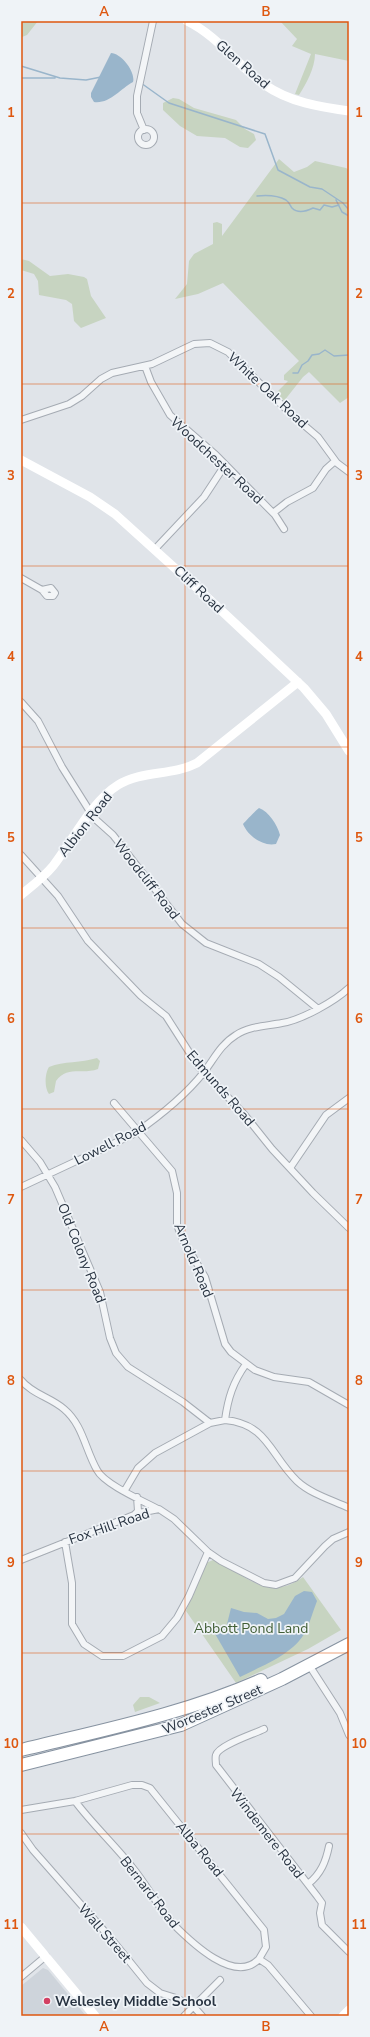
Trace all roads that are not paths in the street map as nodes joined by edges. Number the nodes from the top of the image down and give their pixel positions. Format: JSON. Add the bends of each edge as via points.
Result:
{"nodes":[{"id":1,"x":153,"y":21,"type":"edge"},
{"id":2,"x":187,"y":21,"type":"edge"},
{"id":3,"x":349,"y":111,"type":"edge"},
{"id":4,"x":144,"y":130,"type":"dead end"},
{"id":5,"x":145,"y":366,"type":"junction"},
{"id":6,"x":21,"y":420,"type":"edge"},
{"id":7,"x":21,"y":460,"type":"edge"},
{"id":8,"x":336,"y":461,"type":"junction"},
{"id":9,"x":226,"y":465,"type":"junction"},
{"id":10,"x":349,"y":472,"type":"edge"},
{"id":11,"x":273,"y":513,"type":"junction"},
{"id":12,"x":284,"y":529,"type":"dead end"},
{"id":13,"x":155,"y":549,"type":"junction"},
{"id":14,"x":21,"y":578,"type":"edge"},
{"id":15,"x":42,"y":590,"type":"dead end"},
{"id":16,"x":298,"y":682,"type":"junction"},
{"id":17,"x":21,"y":702,"type":"edge"},
{"id":18,"x":349,"y":751,"type":"edge"},
{"id":19,"x":91,"y":813,"type":"junction"},
{"id":20,"x":21,"y":855,"type":"edge"},
{"id":21,"x":42,"y":878,"type":"junction"},
{"id":22,"x":21,"y":895,"type":"edge"},
{"id":23,"x":349,"y":988,"type":"edge"},
{"id":24,"x":317,"y":1008,"type":"junction"},
{"id":25,"x":204,"y":1072,"type":"junction"},
{"id":26,"x":349,"y":1098,"type":"edge"},
{"id":27,"x":114,"y":1103,"type":"dead end"},
{"id":28,"x":138,"y":1131,"type":"junction"},
{"id":29,"x":21,"y":1140,"type":"edge"},
{"id":30,"x":290,"y":1168,"type":"junction"},
{"id":31,"x":48,"y":1175,"type":"junction"},
{"id":32,"x":21,"y":1187,"type":"edge"},
{"id":33,"x":349,"y":1228,"type":"edge"},
{"id":34,"x":246,"y":1364,"type":"junction"},
{"id":35,"x":21,"y":1380,"type":"edge"},
{"id":36,"x":349,"y":1405,"type":"edge"},
{"id":37,"x":225,"y":1420,"type":"junction"},
{"id":38,"x":210,"y":1423,"type":"junction"},
{"id":39,"x":125,"y":1490,"type":"junction"},
{"id":40,"x":137,"y":1497,"type":"junction"},
{"id":41,"x":349,"y":1508,"type":"edge"},
{"id":42,"x":159,"y":1510,"type":"junction"},
{"id":43,"x":134,"y":1516,"type":"junction"},
{"id":44,"x":349,"y":1532,"type":"edge"},
{"id":45,"x":65,"y":1542,"type":"junction"},
{"id":46,"x":208,"y":1552,"type":"junction"},
{"id":47,"x":21,"y":1560,"type":"edge"},
{"id":48,"x":349,"y":1635,"type":"edge"},
{"id":49,"x":349,"y":1644,"type":"edge"},
{"id":50,"x":309,"y":1665,"type":"junction"},
{"id":51,"x":264,"y":1729,"type":"dead end"},
{"id":52,"x":349,"y":1735,"type":"edge"},
{"id":53,"x":53,"y":1742,"type":"junction"},
{"id":54,"x":21,"y":1750,"type":"edge"},
{"id":55,"x":54,"y":1757,"type":"junction"},
{"id":56,"x":21,"y":1765,"type":"edge"},
{"id":57,"x":75,"y":1801,"type":"junction"},
{"id":58,"x":21,"y":1810,"type":"edge"},
{"id":59,"x":21,"y":1833,"type":"edge"},
{"id":60,"x":329,"y":1846,"type":"dead end"},
{"id":61,"x":308,"y":1884,"type":"junction"},
{"id":62,"x":21,"y":1927,"type":"edge"},
{"id":63,"x":349,"y":1952,"type":"edge"},
{"id":64,"x":46,"y":1956,"type":"junction"},
{"id":65,"x":259,"y":1959,"type":"junction"},
{"id":66,"x":21,"y":1977,"type":"edge"},
{"id":67,"x":220,"y":1980,"type":"dead end"},
{"id":68,"x":193,"y":2006,"type":"junction"},
{"id":69,"x":349,"y":2010,"type":"edge"},
{"id":70,"x":95,"y":2016,"type":"edge"},
{"id":71,"x":184,"y":2016,"type":"edge"},
{"id":72,"x":202,"y":2016,"type":"edge"},
{"id":73,"x":310,"y":2016,"type":"edge"},
{"id":74,"x":343,"y":2016,"type":"edge"}],
"edges":[{"from":1,"to":4,"type":"street","via":[[136,105]]},
{"from":2,"to":3,"type":"street","name":"Glen Road","via":[[217,41],[273,89],[302,102]]},
{"from":5,"to":6,"type":"street","name":"White Oak Road","via":[[112,373],[66,406]]},
{"from":5,"to":8,"type":"street","name":"White Oak Road","via":[[194,344],[207,343],[220,347],[318,437]]},
{"from":5,"to":9,"type":"street","name":"Woodchester Road","via":[[170,415]]},
{"from":7,"to":13,"type":"street","name":"Cliff Road","via":[[98,502]]},
{"from":8,"to":10,"type":"street","name":"White Oak Road"},
{"from":8,"to":11,"type":"street","via":[[326,469],[313,488]]},
{"from":9,"to":11,"type":"street","name":"Woodchester Road"},
{"from":9,"to":13,"type":"street","via":[[208,492]]},
{"from":11,"to":12,"type":"street","name":"Woodchester Road"},
{"from":13,"to":16,"type":"street","name":"Cliff Road"},
{"from":14,"to":15,"type":"street"},
{"from":16,"to":18,"type":"street","name":"Cliff Road","via":[[326,714]]},
{"from":16,"to":19,"type":"street","name":"Albion Road","via":[[203,759],[187,768],[145,775],[123,782],[103,797]]},
{"from":17,"to":19,"type":"street","name":"Woodcliff Road","via":[[38,721],[62,767]]},
{"from":19,"to":21,"type":"street","name":"Albion Road"},
{"from":19,"to":24,"type":"street","name":"Woodcliff Road","via":[[113,835],[188,929],[206,943],[259,964],[280,977]]},
{"from":20,"to":21,"type":"street","name":"Edmunds Road"},
{"from":21,"to":22,"type":"street","name":"Albion Road"},
{"from":21,"to":25,"type":"street","name":"Edmunds Road","via":[[58,896],[88,941],[141,996],[166,1016],[192,1058]]},
{"from":23,"to":24,"type":"street","name":"Lowell Road"},
{"from":24,"to":25,"type":"street","name":"Lowell Road","via":[[284,1023],[248,1029],[236,1035],[216,1054]]},
{"from":25,"to":28,"type":"street","name":"Lowell Road","via":[[163,1113]]},
{"from":25,"to":30,"type":"street","name":"Edmunds Road"},
{"from":26,"to":30,"type":"street","via":[[326,1115]]},
{"from":27,"to":28,"type":"street","name":"Arnold Road"},
{"from":28,"to":31,"type":"street","name":"Lowell Road"},
{"from":28,"to":34,"type":"street","name":"Arnold Road","via":[[172,1171],[177,1193],[176,1215],[179,1232],[205,1277],[225,1344]]},
{"from":29,"to":31,"type":"street","name":"Old Colony Road"},
{"from":30,"to":33,"type":"street","name":"Edmunds Road"},
{"from":31,"to":32,"type":"street","name":"Lowell Road"},
{"from":31,"to":38,"type":"street","name":"Old Colony Road","via":[[100,1292],[116,1353],[128,1367],[183,1402]]},
{"from":34,"to":36,"type":"street","name":"Arnold Road","via":[[274,1377],[309,1382]]},
{"from":34,"to":37,"type":"street","via":[[235,1378],[228,1397]]},
{"from":35,"to":39,"type":"street","via":[[38,1395],[64,1409],[80,1428],[97,1471],[110,1483]]},
{"from":37,"to":38,"type":"street"},
{"from":37,"to":41,"type":"street","via":[[242,1423],[263,1436],[297,1481],[311,1491]]},
{"from":38,"to":39,"type":"street","via":[[145,1460]]},
{"from":39,"to":40,"type":"street"},
{"from":40,"to":42,"type":"street"},
{"from":40,"to":43,"type":"street","via":[[138,1511]]},
{"from":42,"to":43,"type":"street","name":"Fox Hill Road"},
{"from":42,"to":46,"type":"street","name":"Fox Hill Road","via":[[186,1530]]},
{"from":43,"to":45,"type":"street","name":"Fox Hill Road"},
{"from":44,"to":46,"type":"street","name":"Fox Hill Road","via":[[325,1546],[296,1578],[276,1585],[258,1580]]},
{"from":45,"to":46,"type":"street","via":[[72,1583],[72,1624],[84,1644],[102,1656],[123,1656],[162,1636],[177,1618]]},
{"from":45,"to":47,"type":"street","name":"Fox Hill Road"},
{"from":48,"to":53,"type":"highway","name":"Worcester Street","via":[[286,1668],[212,1700]]},
{"from":49,"to":50,"type":"highway","name":"Worcester Street"},
{"from":50,"to":52,"type":"street","via":[[340,1713]]},
{"from":50,"to":55,"type":"highway","name":"Worcester Street","via":[[181,1725]]},
{"from":51,"to":61,"type":"street","name":"Windemere Road","via":[[219,1751],[216,1755],[216,1765]]},
{"from":53,"to":54,"type":"highway","name":"Worcester Street"},
{"from":53,"to":55,"type":"highway","via":[[58,1749]]},
{"from":55,"to":56,"type":"highway","name":"Worcester Street"},
{"from":57,"to":58,"type":"street","name":"Alba Road"},
{"from":57,"to":65,"type":"street","name":"Bernard Road","via":[[132,1867],[173,1923],[196,1945],[230,1967],[247,1968]]},
{"from":57,"to":65,"type":"street","name":"Alba Road","via":[[132,1785],[150,1788],[264,1930],[266,1947]]},
{"from":59,"to":68,"type":"street","name":"Wall Street","via":[[147,1983],[160,1993]]},
{"from":60,"to":61,"type":"street","via":[[320,1872]]},
{"from":61,"to":63,"type":"street","name":"Windemere Road","via":[[322,1903],[322,1924]]},
{"from":62,"to":64,"type":"street"},
{"from":64,"to":66,"type":"street"},
{"from":64,"to":70,"type":"street"},
{"from":65,"to":73,"type":"street","via":[[268,1966]]},
{"from":67,"to":68,"type":"street"},
{"from":68,"to":71,"type":"street"},
{"from":68,"to":72,"type":"street","name":"Wall Street"},
{"from":69,"to":74,"type":"street"}]}
